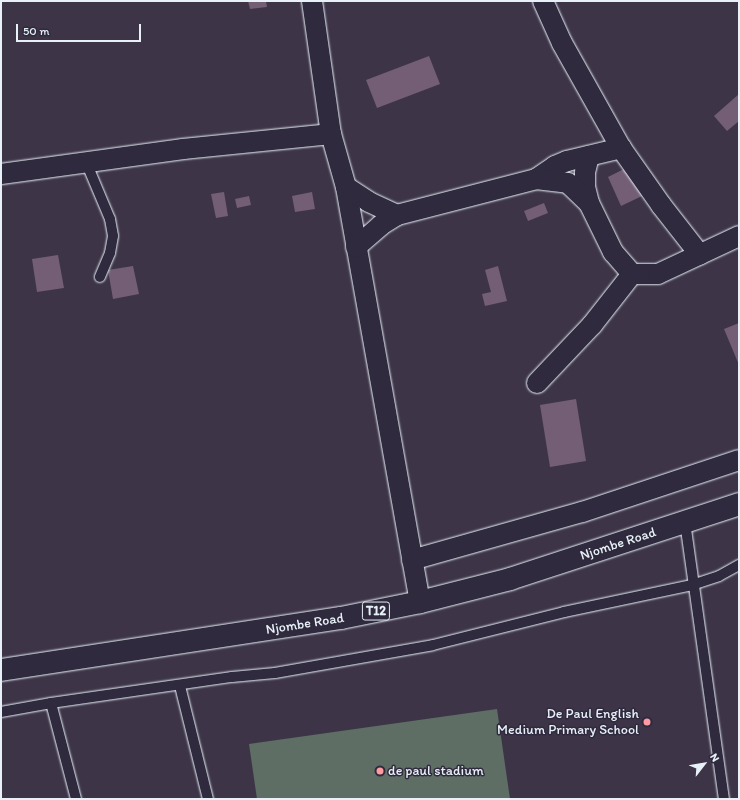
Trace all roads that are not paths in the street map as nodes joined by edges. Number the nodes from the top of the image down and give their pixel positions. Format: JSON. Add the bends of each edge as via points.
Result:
{"nodes":[{"id":1,"x":312,"y":1,"type":"edge"},
{"id":2,"x":543,"y":1,"type":"edge"},
{"id":3,"x":331,"y":134,"type":"junction"},
{"id":4,"x":621,"y":148,"type":"junction"},
{"id":5,"x":589,"y":156,"type":"junction"},
{"id":6,"x":86,"y":162,"type":"junction"},
{"id":7,"x":1,"y":174,"type":"edge"},
{"id":8,"x":536,"y":179,"type":"junction"},
{"id":9,"x":346,"y":187,"type":"junction"},
{"id":10,"x":589,"y":203,"type":"junction"},
{"id":11,"x":397,"y":215,"type":"junction"},
{"id":12,"x":739,"y":236,"type":"edge"},
{"id":13,"x":356,"y":247,"type":"junction"},
{"id":14,"x":700,"y":256,"type":"junction"},
{"id":15,"x":632,"y":274,"type":"junction"},
{"id":16,"x":100,"y":277,"type":"dead end"},
{"id":17,"x":537,"y":382,"type":"dead end"},
{"id":18,"x":739,"y":460,"type":"edge"},
{"id":19,"x":739,"y":504,"type":"edge"},
{"id":20,"x":685,"y":522,"type":"junction"},
{"id":21,"x":412,"y":560,"type":"junction"},
{"id":22,"x":739,"y":565,"type":"edge"},
{"id":23,"x":692,"y":585,"type":"junction"},
{"id":24,"x":420,"y":602,"type":"junction"},
{"id":25,"x":1,"y":670,"type":"edge"},
{"id":26,"x":180,"y":686,"type":"junction"},
{"id":27,"x":51,"y":703,"type":"junction"},
{"id":28,"x":1,"y":712,"type":"edge"},
{"id":29,"x":76,"y":799,"type":"edge"},
{"id":30,"x":208,"y":799,"type":"edge"},
{"id":31,"x":724,"y":799,"type":"edge"}],
"edges":[{"from":1,"to":3,"type":"street"},
{"from":2,"to":4,"type":"street","via":[[562,43]]},
{"from":3,"to":6,"type":"street"},
{"from":3,"to":9,"type":"street"},
{"from":4,"to":5,"type":"street"},
{"from":4,"to":14,"type":"street"},
{"from":5,"to":8,"type":"street","via":[[555,166]]},
{"from":5,"to":10,"type":"street","via":[[585,172]]},
{"from":6,"to":7,"type":"street"},
{"from":6,"to":16,"type":"lane","via":[[110,219],[113,236],[110,253]]},
{"from":8,"to":10,"type":"street","via":[[568,183]]},
{"from":8,"to":11,"type":"street"},
{"from":9,"to":11,"type":"street","via":[[369,202]]},
{"from":9,"to":13,"type":"street"},
{"from":10,"to":15,"type":"street","via":[[613,252]]},
{"from":11,"to":13,"type":"street"},
{"from":12,"to":14,"type":"street"},
{"from":13,"to":21,"type":"street"},
{"from":14,"to":15,"type":"street","via":[[658,274]]},
{"from":15,"to":17,"type":"street","via":[[592,325]]},
{"from":18,"to":21,"type":"street","via":[[582,512]]},
{"from":19,"to":20,"type":"highway","name":"Njombe Road","number":"T12"},
{"from":20,"to":23,"type":"lane"},
{"from":20,"to":24,"type":"highway","name":"Njombe Road","number":"T12","via":[[510,579]]},
{"from":21,"to":24,"type":"street"},
{"from":22,"to":23,"type":"lane","via":[[720,576]]},
{"from":23,"to":26,"type":"lane","via":[[564,612],[433,644],[275,673]]},
{"from":23,"to":31,"type":"lane"},
{"from":24,"to":25,"type":"highway","name":"Njombe Road","number":"T12","via":[[341,618]]},
{"from":26,"to":27,"type":"lane"},
{"from":26,"to":30,"type":"lane"},
{"from":27,"to":28,"type":"lane"},
{"from":27,"to":29,"type":"lane"}]}
